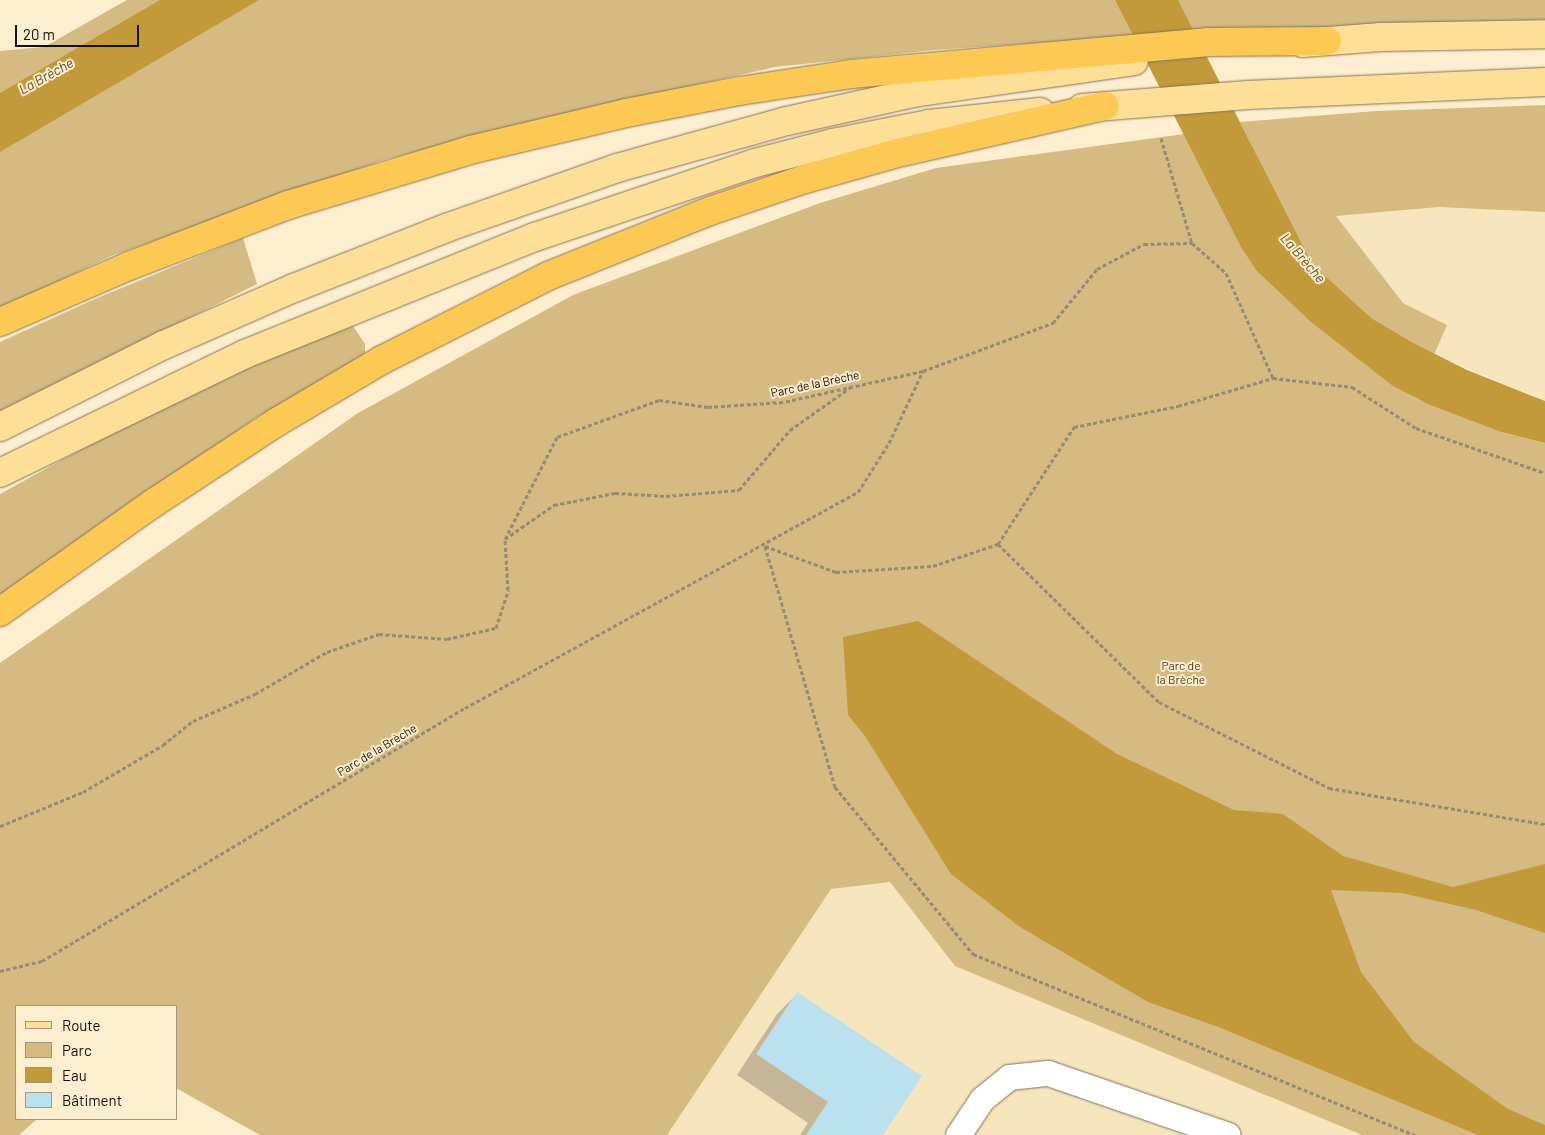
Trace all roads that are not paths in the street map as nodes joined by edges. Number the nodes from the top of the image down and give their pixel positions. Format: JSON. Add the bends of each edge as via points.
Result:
{"nodes":[{"id":1,"x":1545,"y":34,"type":"edge"},
{"id":2,"x":1326,"y":41,"type":"joint"},
{"id":3,"x":1128,"y":55,"type":"junction"},
{"id":4,"x":1545,"y":82,"type":"edge"},
{"id":5,"x":1105,"y":106,"type":"junction"},
{"id":6,"x":0,"y":322,"type":"edge"},
{"id":7,"x":0,"y":426,"type":"edge"},
{"id":8,"x":0,"y":474,"type":"edge"},
{"id":9,"x":0,"y":612,"type":"edge"},
{"id":10,"x":958,"y":1135,"type":"edge"},
{"id":11,"x":1228,"y":1135,"type":"edge"}],
"edges":[{"from":1,"to":2,"type":"main road","via":[[1429,35]]},
{"from":2,"to":3,"type":"highway"},
{"from":3,"to":6,"type":"highway","via":[[851,74],[738,91],[574,124],[366,180],[288,205],[129,266]]},
{"from":3,"to":7,"type":"main road","via":[[905,94],[778,123],[617,168],[455,225],[294,288],[164,345]]},
{"from":4,"to":5,"type":"main road","via":[[1248,95]]},
{"from":5,"to":8,"type":"main road","via":[[928,124],[755,163],[536,237],[346,311],[147,400]]},
{"from":5,"to":9,"type":"highway","via":[[902,152],[804,179],[710,211],[548,276],[382,360],[277,422],[152,504]]},
{"from":10,"to":11,"type":"lane","via":[[982,1099],[1009,1077],[1048,1073]]}]}
